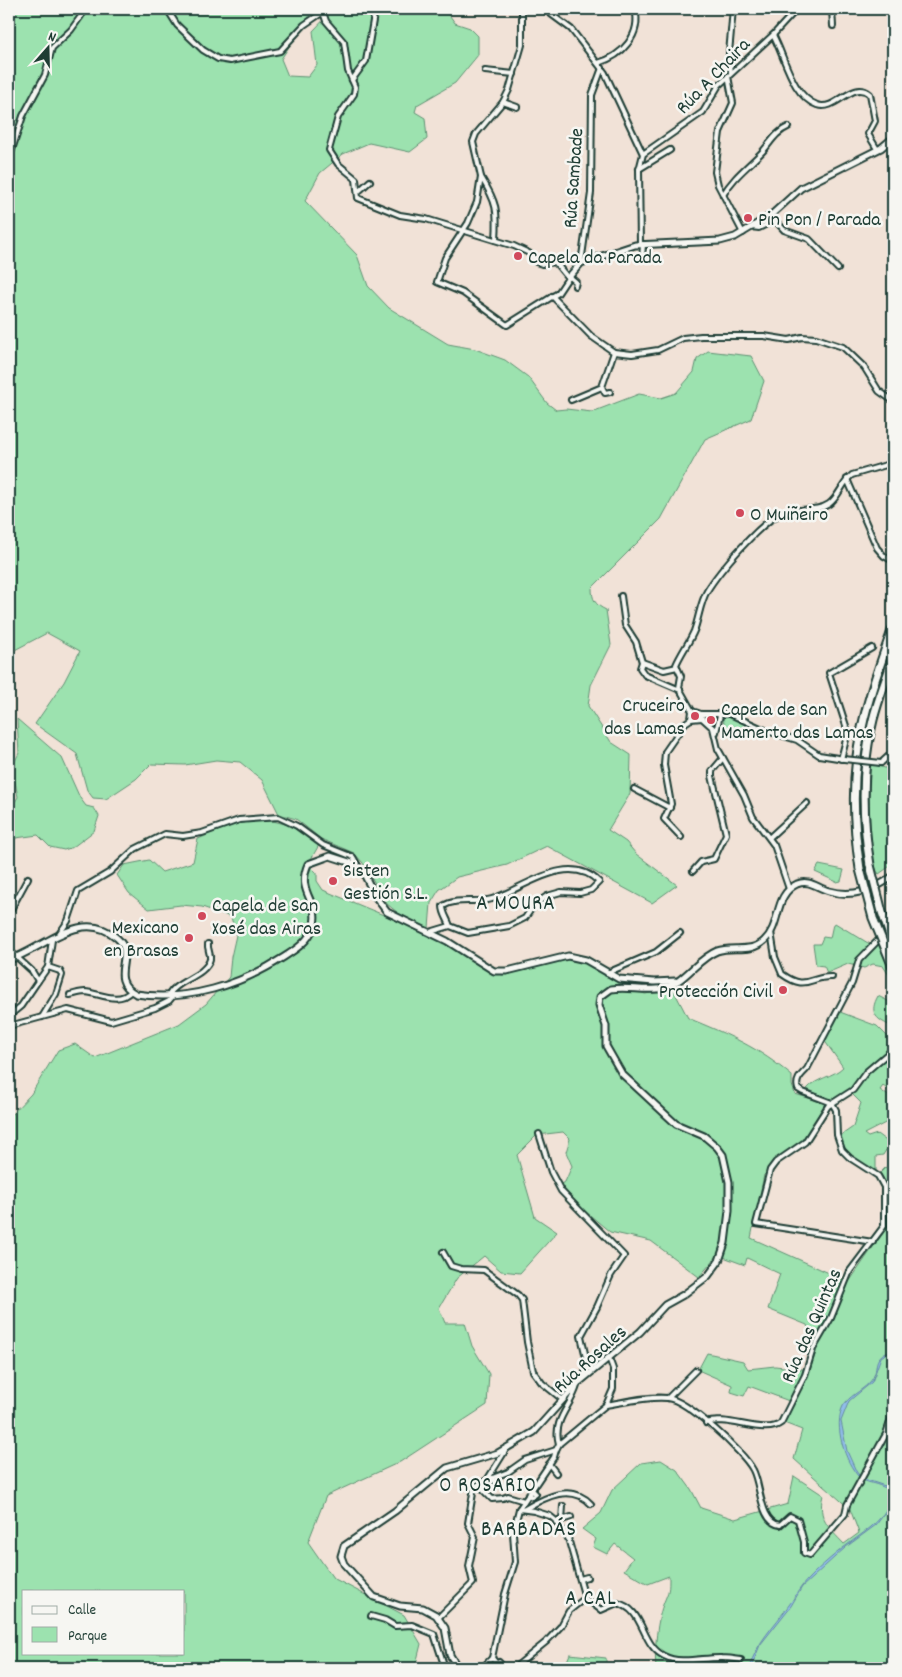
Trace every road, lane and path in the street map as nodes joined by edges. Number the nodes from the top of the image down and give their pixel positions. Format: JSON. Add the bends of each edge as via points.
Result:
{"nodes":[{"id":1,"x":86,"y":9,"type":"edge"},
{"id":2,"x":168,"y":9,"type":"edge"},
{"id":3,"x":326,"y":9,"type":"edge"},
{"id":4,"x":375,"y":9,"type":"edge"},
{"id":5,"x":522,"y":9,"type":"edge"},
{"id":6,"x":544,"y":9,"type":"edge"},
{"id":7,"x":636,"y":9,"type":"edge"},
{"id":8,"x":733,"y":9,"type":"edge"},
{"id":9,"x":797,"y":9,"type":"edge"},
{"id":10,"x":832,"y":9,"type":"edge"},
{"id":11,"x":833,"y":26,"type":"dead end"},
{"id":12,"x":773,"y":35,"type":"junction"},
{"id":13,"x":598,"y":63,"type":"junction"},
{"id":14,"x":602,"y":68,"type":"junction"},
{"id":15,"x":485,"y":71,"type":"dead end"},
{"id":16,"x":514,"y":74,"type":"junction"},
{"id":17,"x":730,"y":74,"type":"junction"},
{"id":18,"x":352,"y":80,"type":"junction"},
{"id":19,"x":504,"y":102,"type":"junction"},
{"id":20,"x":517,"y":107,"type":"dead end"},
{"id":21,"x":788,"y":127,"type":"dead end"},
{"id":22,"x":893,"y":138,"type":"edge"},
{"id":23,"x":877,"y":149,"type":"junction"},
{"id":24,"x":670,"y":150,"type":"dead end"},
{"id":25,"x":643,"y":154,"type":"junction"},
{"id":26,"x":9,"y":160,"type":"edge"},
{"id":27,"x":639,"y":169,"type":"junction"},
{"id":28,"x":481,"y":177,"type":"junction"},
{"id":29,"x":370,"y":181,"type":"dead end"},
{"id":30,"x":358,"y":191,"type":"junction"},
{"id":31,"x":723,"y":195,"type":"junction"},
{"id":32,"x":751,"y":227,"type":"junction"},
{"id":33,"x":463,"y":231,"type":"junction"},
{"id":34,"x":743,"y":232,"type":"junction"},
{"id":35,"x":496,"y":240,"type":"junction"},
{"id":36,"x":642,"y":244,"type":"junction"},
{"id":37,"x":642,"y":259,"type":"dead end"},
{"id":38,"x":581,"y":262,"type":"junction"},
{"id":39,"x":838,"y":269,"type":"dead end"},
{"id":40,"x":569,"y":278,"type":"junction"},
{"id":41,"x":575,"y":286,"type":"dead end"},
{"id":42,"x":552,"y":296,"type":"junction"},
{"id":43,"x":614,"y":352,"type":"junction"},
{"id":44,"x":602,"y":388,"type":"junction"},
{"id":45,"x":610,"y":392,"type":"dead end"},
{"id":46,"x":571,"y":400,"type":"dead end"},
{"id":47,"x":893,"y":401,"type":"edge"},
{"id":48,"x":893,"y":463,"type":"edge"},
{"id":49,"x":847,"y":479,"type":"junction"},
{"id":50,"x":893,"y":562,"type":"edge"},
{"id":51,"x":621,"y":596,"type":"dead end"},
{"id":52,"x":893,"y":628,"type":"edge"},
{"id":53,"x":872,"y":648,"type":"dead end"},
{"id":54,"x":893,"y":658,"type":"edge"},
{"id":55,"x":642,"y":662,"type":"junction"},
{"id":56,"x":677,"y":667,"type":"junction"},
{"id":57,"x":680,"y":690,"type":"junction"},
{"id":58,"x":692,"y":711,"type":"junction"},
{"id":59,"x":720,"y":715,"type":"junction"},
{"id":60,"x":702,"y":716,"type":"junction"},
{"id":61,"x":691,"y":719,"type":"junction"},
{"id":62,"x":716,"y":734,"type":"junction"},
{"id":63,"x":893,"y":752,"type":"edge"},
{"id":64,"x":723,"y":758,"type":"junction"},
{"id":65,"x":842,"y":759,"type":"junction"},
{"id":66,"x":893,"y":782,"type":"edge"},
{"id":67,"x":634,"y":790,"type":"dead end"},
{"id":68,"x":807,"y":803,"type":"dead end"},
{"id":69,"x":670,"y":808,"type":"junction"},
{"id":70,"x":893,"y":822,"type":"edge"},
{"id":71,"x":680,"y":837,"type":"dead end"},
{"id":72,"x":770,"y":837,"type":"junction"},
{"id":73,"x":360,"y":868,"type":"junction"},
{"id":74,"x":693,"y":871,"type":"dead end"},
{"id":75,"x":893,"y":876,"type":"edge"},
{"id":76,"x":28,"y":878,"type":"dead end"},
{"id":77,"x":789,"y":889,"type":"junction"},
{"id":78,"x":9,"y":913,"type":"edge"},
{"id":79,"x":893,"y":925,"type":"edge"},
{"id":80,"x":450,"y":926,"type":"junction"},
{"id":81,"x":430,"y":932,"type":"junction"},
{"id":82,"x":771,"y":932,"type":"junction"},
{"id":83,"x":680,"y":933,"type":"dead end"},
{"id":84,"x":58,"y":936,"type":"junction"},
{"id":85,"x":767,"y":938,"type":"junction"},
{"id":86,"x":52,"y":940,"type":"junction"},
{"id":87,"x":208,"y":944,"type":"dead end"},
{"id":88,"x":774,"y":944,"type":"junction"},
{"id":89,"x":893,"y":944,"type":"edge"},
{"id":90,"x":9,"y":950,"type":"edge"},
{"id":91,"x":16,"y":958,"type":"junction"},
{"id":92,"x":9,"y":960,"type":"edge"},
{"id":93,"x":48,"y":967,"type":"junction"},
{"id":94,"x":893,"y":967,"type":"edge"},
{"id":95,"x":607,"y":973,"type":"junction"},
{"id":96,"x":832,"y":977,"type":"dead end"},
{"id":97,"x":678,"y":980,"type":"junction"},
{"id":98,"x":38,"y":981,"type":"junction"},
{"id":99,"x":131,"y":991,"type":"junction"},
{"id":100,"x":70,"y":995,"type":"dead end"},
{"id":101,"x":172,"y":995,"type":"junction"},
{"id":102,"x":9,"y":1016,"type":"edge"},
{"id":103,"x":42,"y":1017,"type":"junction"},
{"id":104,"x":9,"y":1026,"type":"edge"},
{"id":105,"x":893,"y":1049,"type":"edge"},
{"id":106,"x":832,"y":1103,"type":"junction"},
{"id":107,"x":539,"y":1134,"type":"dead end"},
{"id":108,"x":873,"y":1242,"type":"junction"},
{"id":109,"x":443,"y":1252,"type":"dead end"},
{"id":110,"x":609,"y":1358,"type":"junction"},
{"id":111,"x":696,"y":1370,"type":"dead end"},
{"id":112,"x":584,"y":1378,"type":"junction"},
{"id":113,"x":578,"y":1383,"type":"junction"},
{"id":114,"x":668,"y":1398,"type":"junction"},
{"id":115,"x":563,"y":1400,"type":"junction"},
{"id":116,"x":606,"y":1405,"type":"junction"},
{"id":117,"x":893,"y":1414,"type":"edge"},
{"id":118,"x":706,"y":1422,"type":"junction"},
{"id":119,"x":559,"y":1444,"type":"junction"},
{"id":120,"x":507,"y":1448,"type":"junction"},
{"id":121,"x":556,"y":1450,"type":"junction"},
{"id":122,"x":548,"y":1464,"type":"junction"},
{"id":123,"x":556,"y":1473,"type":"dead end"},
{"id":124,"x":490,"y":1479,"type":"junction"},
{"id":125,"x":481,"y":1484,"type":"junction"},
{"id":126,"x":499,"y":1485,"type":"dead end"},
{"id":127,"x":524,"y":1501,"type":"junction"},
{"id":128,"x":591,"y":1504,"type":"dead end"},
{"id":129,"x":563,"y":1506,"type":"dead end"},
{"id":130,"x":519,"y":1509,"type":"junction"},
{"id":131,"x":525,"y":1509,"type":"junction"},
{"id":132,"x":571,"y":1517,"type":"dead end"},
{"id":133,"x":562,"y":1520,"type":"junction"},
{"id":134,"x":556,"y":1522,"type":"junction"},
{"id":135,"x":581,"y":1559,"type":"dead end"},
{"id":136,"x":574,"y":1560,"type":"junction"},
{"id":137,"x":587,"y":1577,"type":"dead end"},
{"id":138,"x":580,"y":1578,"type":"junction"},
{"id":139,"x":585,"y":1598,"type":"junction"},
{"id":140,"x":371,"y":1616,"type":"dead end"},
{"id":141,"x":438,"y":1618,"type":"junction"},
{"id":142,"x":493,"y":1659,"type":"junction"},
{"id":143,"x":741,"y":1660,"type":"dead end"},
{"id":144,"x":445,"y":1668,"type":"edge"},
{"id":145,"x":458,"y":1668,"type":"edge"},
{"id":146,"x":482,"y":1668,"type":"edge"},
{"id":147,"x":500,"y":1668,"type":"edge"},
{"id":148,"x":504,"y":1668,"type":"edge"},
{"id":149,"x":514,"y":1668,"type":"edge"}],
"edges":[{"from":1,"to":26,"type":"street","via":[[52,48],[45,75],[23,116]]},
{"from":2,"to":3,"type":"street","via":[[177,25],[203,50],[218,59],[230,61],[280,51],[304,25]]},
{"from":3,"to":18,"type":"street","via":[[326,21],[344,42]]},
{"from":4,"to":18,"type":"street","via":[[366,61]]},
{"from":5,"to":16,"type":"street","via":[[522,45]]},
{"from":6,"to":13,"type":"street","via":[[571,29]]},
{"from":7,"to":13,"type":"street","via":[[638,22],[633,36],[619,52]]},
{"from":8,"to":17,"type":"street"},
{"from":9,"to":12,"type":"street","name":"Rúa A Chaira"},
{"from":10,"to":11,"type":"street"},
{"from":12,"to":17,"type":"street","name":"Rúa A Chaira"},
{"from":12,"to":23,"type":"street","via":[[796,89],[816,105],[826,105],[856,90],[870,94],[875,121],[868,134]]},
{"from":13,"to":14,"type":"street"},
{"from":14,"to":25,"type":"street"},
{"from":14,"to":38,"type":"street","name":"Rúa Sambade","via":[[592,95],[591,193]]},
{"from":15,"to":16,"type":"street"},
{"from":16,"to":19,"type":"street"},
{"from":17,"to":25,"type":"street","name":"Rúa A Chaira","via":[[716,88],[703,112]]},
{"from":17,"to":31,"type":"street","via":[[733,103],[720,132],[715,172]]},
{"from":18,"to":30,"type":"street","via":[[354,94],[338,117],[329,150],[338,164],[356,179]]},
{"from":19,"to":20,"type":"street"},
{"from":19,"to":28,"type":"street","via":[[476,134],[473,142]]},
{"from":21,"to":31,"type":"street","via":[[739,172]]},
{"from":22,"to":23,"type":"street"},
{"from":23,"to":32,"type":"street","via":[[801,188]]},
{"from":24,"to":27,"type":"street"},
{"from":25,"to":27,"type":"street"},
{"from":27,"to":36,"type":"street","via":[[638,215]]},
{"from":28,"to":33,"type":"street","via":[[477,202]]},
{"from":28,"to":35,"type":"street","via":[[494,199],[498,220]]},
{"from":29,"to":30,"type":"street"},
{"from":30,"to":33,"type":"street","via":[[360,199],[396,214],[426,219]]},
{"from":31,"to":34,"type":"street"},
{"from":32,"to":34,"type":"street"},
{"from":32,"to":39,"type":"street","via":[[759,228],[775,220],[784,230],[810,240]]},
{"from":33,"to":35,"type":"street"},
{"from":33,"to":42,"type":"street","via":[[445,258],[438,284],[463,293],[507,325]]},
{"from":34,"to":36,"type":"street","via":[[732,239],[720,241]]},
{"from":35,"to":40,"type":"street","via":[[529,253],[535,262],[555,262]]},
{"from":36,"to":37,"type":"street"},
{"from":36,"to":38,"type":"street"},
{"from":38,"to":40,"type":"street"},
{"from":40,"to":41,"type":"street","via":[[576,282]]},
{"from":40,"to":42,"type":"street"},
{"from":42,"to":43,"type":"street","via":[[566,313]]},
{"from":43,"to":44,"type":"street"},
{"from":43,"to":47,"type":"street","via":[[646,352],[665,348],[684,338],[701,336],[816,338],[843,347],[864,368],[879,391]]},
{"from":44,"to":45,"type":"street","via":[[606,394]]},
{"from":44,"to":46,"type":"street"},
{"from":48,"to":49,"type":"street"},
{"from":49,"to":50,"type":"street","via":[[878,548]]},
{"from":49,"to":56,"type":"street","via":[[835,499],[826,506],[780,514],[736,554],[706,593]]},
{"from":51,"to":55,"type":"street","via":[[625,625],[636,642]]},
{"from":52,"to":94,"type":"highway","bridge":true,"via":[[863,717],[854,767],[854,835],[860,869],[872,918]]},
{"from":53,"to":65,"type":"street","via":[[829,673],[848,732]]},
{"from":54,"to":89,"type":"highway","bridge":true,"via":[[873,719],[863,791],[870,865]]},
{"from":55,"to":56,"type":"street","via":[[664,670]]},
{"from":55,"to":57,"type":"street","via":[[640,668],[645,675]]},
{"from":56,"to":57,"type":"street"},
{"from":57,"to":58,"type":"street"},
{"from":58,"to":60,"type":"street"},
{"from":58,"to":61,"type":"street"},
{"from":59,"to":60,"type":"street"},
{"from":59,"to":62,"type":"street"},
{"from":59,"to":65,"type":"street","via":[[730,714],[797,740],[819,755]]},
{"from":60,"to":61,"type":"street"},
{"from":60,"to":62,"type":"street"},
{"from":61,"to":69,"type":"street","via":[[667,748],[664,757]]},
{"from":62,"to":64,"type":"street"},
{"from":63,"to":65,"type":"street","bridge":true,"via":[[881,763]]},
{"from":64,"to":72,"type":"street","via":[[753,817]]},
{"from":64,"to":74,"type":"street","via":[[712,771],[712,776],[726,834],[714,859],[701,862]]},
{"from":66,"to":70,"type":"street"},
{"from":67,"to":69,"type":"street"},
{"from":68,"to":72,"type":"street"},
{"from":69,"to":71,"type":"street","via":[[664,819]]},
{"from":72,"to":77,"type":"street"},
{"from":73,"to":81,"type":"street","via":[[387,912]]},
{"from":73,"to":84,"type":"street","via":[[353,857],[323,845],[278,817],[239,820],[183,836],[165,834],[135,849],[105,876],[78,891],[68,921]]},
{"from":73,"to":101,"type":"street","via":[[330,856],[308,864],[302,876],[315,913],[308,938],[260,973],[209,990]]},
{"from":75,"to":77,"type":"street","via":[[877,888],[853,893],[829,891],[809,882]]},
{"from":76,"to":78,"type":"street"},
{"from":77,"to":82,"type":"street","via":[[780,903]]},
{"from":79,"to":106,"type":"street","via":[[859,960],[852,983],[807,1069],[799,1077],[798,1089]]},
{"from":80,"to":80,"type":"street","via":[[468,933],[509,926],[525,918],[534,905],[547,896],[591,890],[599,882],[593,876],[578,872],[556,872],[535,878],[491,900],[450,902],[443,906]]},
{"from":80,"to":81,"type":"street"},
{"from":81,"to":95,"type":"street","via":[[494,971],[507,972],[568,956],[586,960]]},
{"from":82,"to":85,"type":"street"},
{"from":82,"to":88,"type":"street"},
{"from":83,"to":95,"type":"street","via":[[656,952]]},
{"from":84,"to":86,"type":"street"},
{"from":84,"to":99,"type":"street","via":[[83,926],[115,936],[124,946],[122,977]]},
{"from":85,"to":88,"type":"street"},
{"from":85,"to":97,"type":"street","name":"Rúa Rosales","via":[[752,948],[716,951]]},
{"from":86,"to":91,"type":"street"},
{"from":86,"to":93,"type":"street"},
{"from":87,"to":101,"type":"street","via":[[209,962],[194,976],[173,988]]},
{"from":88,"to":96,"type":"street","via":[[778,967],[788,978],[806,984]]},
{"from":90,"to":91,"type":"street"},
{"from":91,"to":92,"type":"street"},
{"from":91,"to":98,"type":"street","via":[[32,971]]},
{"from":93,"to":98,"type":"street"},
{"from":93,"to":103,"type":"street","via":[[62,975],[56,994]]},
{"from":95,"to":97,"type":"street","via":[[634,982]]},
{"from":97,"to":110,"type":"street","name":"Rúa Rosales","via":[[666,987],[650,990],[611,989],[602,994],[599,1005],[606,1026],[606,1046],[622,1074],[676,1124],[698,1133],[717,1147],[726,1166],[729,1212],[722,1253],[708,1276],[665,1305]]},
{"from":98,"to":102,"type":"street","via":[[21,1006]]},
{"from":99,"to":100,"type":"street","via":[[126,996],[111,998],[84,992]]},
{"from":99,"to":101,"type":"street","via":[[143,995]]},
{"from":101,"to":103,"type":"street","via":[[169,1001],[155,1008],[111,1021],[72,1010]]},
{"from":103,"to":104,"type":"street"},
{"from":105,"to":106,"type":"street","via":[[866,1072],[853,1090]]},
{"from":106,"to":108,"type":"street","name":"Rúa das Quintas","via":[[842,1150],[878,1176],[884,1187],[884,1226]]},
{"from":106,"to":108,"type":"street","via":[[805,1142],[770,1170],[756,1224]]},
{"from":107,"to":112,"type":"street","via":[[561,1191],[624,1256],[581,1336],[587,1362]]},
{"from":108,"to":118,"type":"street","name":"Rúa das Quintas","via":[[850,1271],[827,1328],[813,1349],[805,1375],[781,1423],[768,1427],[718,1420]]},
{"from":109,"to":115,"type":"street","via":[[450,1266],[484,1270],[518,1295],[533,1371]]},
{"from":110,"to":112,"type":"street","name":"Rúa Rosales"},
{"from":110,"to":116,"type":"street","via":[[613,1369],[613,1389]]},
{"from":111,"to":114,"type":"street"},
{"from":112,"to":113,"type":"street","name":"Rúa Rosales"},
{"from":113,"to":115,"type":"street","name":"Rúa Rosales"},
{"from":113,"to":119,"type":"street","via":[[558,1423]]},
{"from":114,"to":116,"type":"street"},
{"from":114,"to":118,"type":"street"},
{"from":115,"to":120,"type":"street","name":"Rúa Rosales","via":[[534,1432]]},
{"from":116,"to":119,"type":"street"},
{"from":117,"to":118,"type":"street","via":[[845,1514],[810,1555],[804,1553],[801,1527],[794,1516],[780,1525],[771,1522],[765,1512],[757,1480],[745,1459]]},
{"from":119,"to":121,"type":"street"},
{"from":120,"to":124,"type":"street"},
{"from":120,"to":141,"type":"street","name":"Rúa Rosales","via":[[488,1457],[447,1468],[383,1520],[352,1538],[342,1549],[341,1560],[367,1592],[389,1603],[423,1608]]},
{"from":121,"to":122,"type":"street"},
{"from":121,"to":124,"type":"street","via":[[525,1460]]},
{"from":122,"to":123,"type":"street"},
{"from":122,"to":127,"type":"street"},
{"from":124,"to":125,"type":"street"},
{"from":124,"to":126,"type":"street"},
{"from":125,"to":127,"type":"street","via":[[492,1499],[508,1496]]},
{"from":125,"to":141,"type":"street","via":[[474,1487],[468,1521],[475,1538],[469,1566],[472,1583]]},
{"from":127,"to":130,"type":"street"},
{"from":128,"to":131,"type":"street","via":[[578,1494],[556,1494]]},
{"from":129,"to":133,"type":"street"},
{"from":130,"to":131,"type":"street"},
{"from":130,"to":142,"type":"street","via":[[513,1533],[515,1562],[505,1594]]},
{"from":131,"to":134,"type":"street","via":[[550,1516]]},
{"from":132,"to":133,"type":"street"},
{"from":133,"to":134,"type":"street"},
{"from":134,"to":136,"type":"street","via":[[568,1538]]},
{"from":135,"to":136,"type":"street"},
{"from":136,"to":138,"type":"street"},
{"from":137,"to":138,"type":"street"},
{"from":138,"to":139,"type":"street"},
{"from":139,"to":143,"type":"street","via":[[601,1610],[617,1603],[632,1611],[642,1624],[650,1644],[664,1656],[676,1660]]},
{"from":139,"to":149,"type":"street","via":[[569,1611],[561,1626],[546,1642]]},
{"from":140,"to":144,"type":"street","via":[[395,1626],[412,1625],[434,1634]]},
{"from":141,"to":145,"type":"street","via":[[445,1628],[450,1655]]},
{"from":142,"to":146,"type":"street"},
{"from":142,"to":147,"type":"street"},
{"from":142,"to":148,"type":"street"}]}
